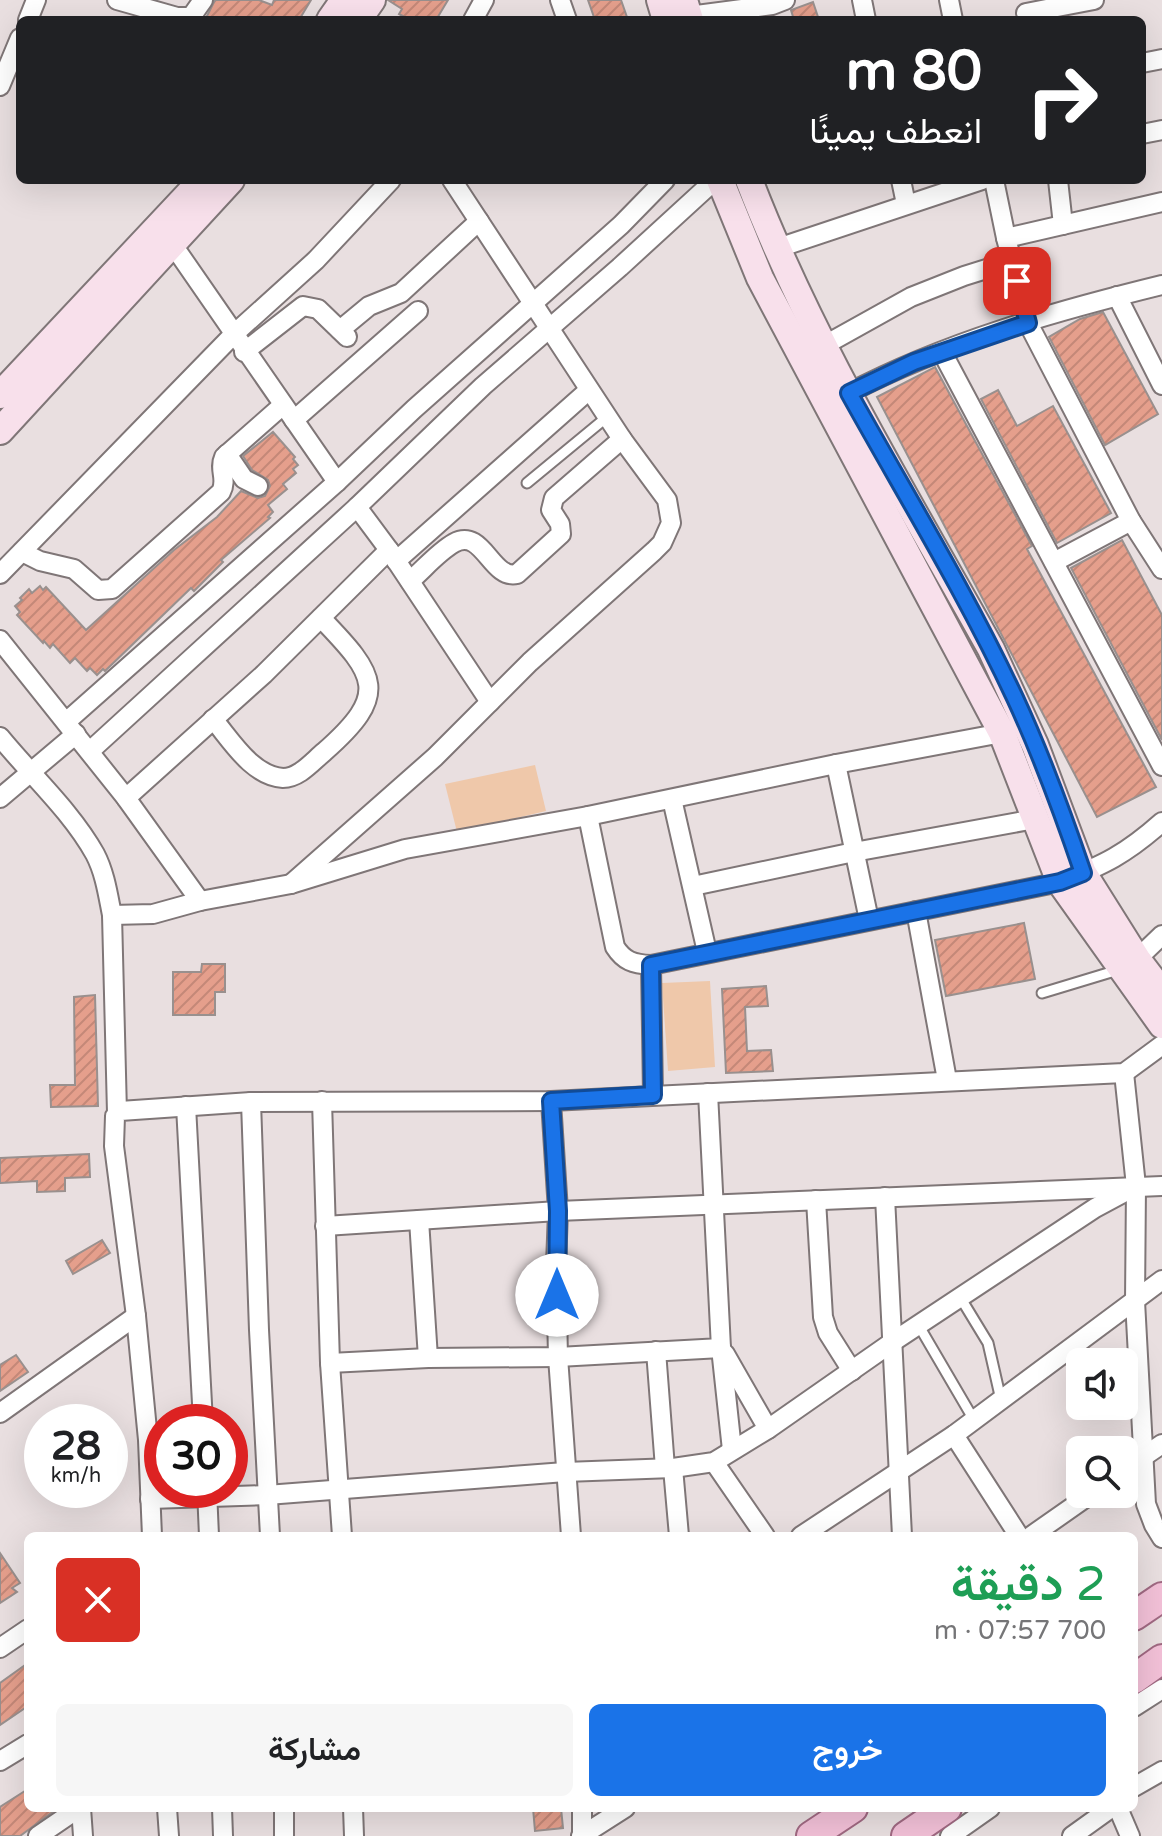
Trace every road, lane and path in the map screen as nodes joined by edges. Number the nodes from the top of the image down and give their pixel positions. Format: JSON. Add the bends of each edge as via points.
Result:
{"nodes":[{"id":1,"x":117,"y":0,"type":"edge"},
{"id":2,"x":660,"y":0,"type":"edge"},
{"id":3,"x":1094,"y":0,"type":"edge"},
{"id":4,"x":776,"y":6,"type":"edge"},
{"id":5,"x":1025,"y":11,"type":"edge"},
{"id":6,"x":682,"y":14,"type":"edge"},
{"id":7,"x":173,"y":16,"type":"edge"},
{"id":8,"x":16,"y":48,"type":"edge"},
{"id":9,"x":0,"y":86,"type":"edge"},
{"id":10,"x":198,"y":184,"type":"edge"},
{"id":11,"x":227,"y":184,"type":"edge"},
{"id":12,"x":387,"y":184,"type":"edge"},
{"id":13,"x":455,"y":184,"type":"edge"},
{"id":14,"x":661,"y":184,"type":"edge"},
{"id":15,"x":713,"y":184,"type":"edge"},
{"id":16,"x":720,"y":184,"type":"edge"},
{"id":17,"x":751,"y":184,"type":"edge"},
{"id":18,"x":902,"y":184,"type":"edge"},
{"id":19,"x":969,"y":184,"type":"edge"},
{"id":20,"x":995,"y":184,"type":"edge"},
{"id":21,"x":1058,"y":184,"type":"edge"},
{"id":22,"x":1162,"y":202,"type":"edge"},
{"id":23,"x":906,"y":204,"type":"junction"},
{"id":24,"x":479,"y":221,"type":"junction"},
{"id":25,"x":1063,"y":225,"type":"junction"},
{"id":26,"x":1006,"y":238,"type":"junction"},
{"id":27,"x":173,"y":245,"type":"junction"},
{"id":28,"x":775,"y":249,"type":"junction"},
{"id":29,"x":1012,"y":261,"type":"junction"},
{"id":30,"x":1162,"y":285,"type":"edge"},
{"id":31,"x":1117,"y":296,"type":"junction"},
{"id":32,"x":534,"y":302,"type":"junction"},
{"id":33,"x":418,"y":311,"type":"dead end"},
{"id":34,"x":1028,"y":323,"type":"junction"},
{"id":35,"x":551,"y":328,"type":"junction"},
{"id":36,"x":233,"y":335,"type":"junction"},
{"id":37,"x":823,"y":346,"type":"junction"},
{"id":38,"x":244,"y":352,"type":"junction"},
{"id":39,"x":942,"y":352,"type":"junction"},
{"id":40,"x":1162,"y":385,"type":"edge"},
{"id":41,"x":589,"y":390,"type":"junction"},
{"id":42,"x":849,"y":393,"type":"junction"},
{"id":43,"x":0,"y":395,"type":"edge"},
{"id":44,"x":288,"y":412,"type":"junction"},
{"id":45,"x":607,"y":417,"type":"junction"},
{"id":46,"x":0,"y":431,"type":"edge"},
{"id":47,"x":622,"y":439,"type":"junction"},
{"id":48,"x":227,"y":454,"type":"junction"},
{"id":49,"x":337,"y":482,"type":"junction"},
{"id":50,"x":527,"y":483,"type":"dead end"},
{"id":51,"x":258,"y":486,"type":"dead end"},
{"id":52,"x":357,"y":507,"type":"junction"},
{"id":53,"x":1131,"y":521,"type":"junction"},
{"id":54,"x":22,"y":552,"type":"junction"},
{"id":55,"x":393,"y":556,"type":"junction"},
{"id":56,"x":1054,"y":562,"type":"junction"},
{"id":57,"x":1162,"y":569,"type":"edge"},
{"id":58,"x":0,"y":574,"type":"edge"},
{"id":59,"x":410,"y":581,"type":"junction"},
{"id":60,"x":321,"y":618,"type":"junction"},
{"id":61,"x":0,"y":640,"type":"edge"},
{"id":62,"x":490,"y":702,"type":"junction"},
{"id":63,"x":213,"y":719,"type":"junction"},
{"id":64,"x":71,"y":728,"type":"junction"},
{"id":65,"x":1002,"y":733,"type":"junction"},
{"id":66,"x":0,"y":737,"type":"edge"},
{"id":67,"x":90,"y":751,"type":"junction"},
{"id":68,"x":836,"y":764,"type":"junction"},
{"id":69,"x":1162,"y":766,"type":"edge"},
{"id":70,"x":28,"y":772,"type":"junction"},
{"id":71,"x":0,"y":798,"type":"edge"},
{"id":72,"x":126,"y":798,"type":"junction"},
{"id":73,"x":672,"y":799,"type":"junction"},
{"id":74,"x":588,"y":816,"type":"junction"},
{"id":75,"x":1035,"y":819,"type":"junction"},
{"id":76,"x":1162,"y":822,"type":"edge"},
{"id":77,"x":854,"y":852,"type":"junction"},
{"id":78,"x":1071,"y":878,"type":"junction"},
{"id":79,"x":291,"y":884,"type":"junction"},
{"id":80,"x":693,"y":886,"type":"junction"},
{"id":81,"x":200,"y":901,"type":"junction"},
{"id":82,"x":916,"y":911,"type":"junction"},
{"id":83,"x":112,"y":915,"type":"junction"},
{"id":84,"x":869,"y":920,"type":"junction"},
{"id":85,"x":1162,"y":935,"type":"edge"},
{"id":86,"x":707,"y":952,"type":"junction"},
{"id":87,"x":1129,"y":964,"type":"junction"},
{"id":88,"x":651,"y":965,"type":"junction"},
{"id":89,"x":1162,"y":992,"type":"edge"},
{"id":90,"x":1042,"y":993,"type":"dead end"},
{"id":91,"x":1162,"y":1025,"type":"edge"},
{"id":92,"x":1162,"y":1045,"type":"edge"},
{"id":93,"x":1124,"y":1073,"type":"junction"},
{"id":94,"x":947,"y":1080,"type":"junction"},
{"id":95,"x":708,"y":1093,"type":"junction"},
{"id":96,"x":653,"y":1095,"type":"junction"},
{"id":97,"x":322,"y":1101,"type":"junction"},
{"id":98,"x":551,"y":1101,"type":"junction"},
{"id":99,"x":251,"y":1102,"type":"junction"},
{"id":100,"x":186,"y":1106,"type":"junction"},
{"id":101,"x":117,"y":1113,"type":"junction"},
{"id":102,"x":1136,"y":1186,"type":"junction"},
{"id":103,"x":1162,"y":1186,"type":"edge"},
{"id":104,"x":885,"y":1197,"type":"junction"},
{"id":105,"x":816,"y":1200,"type":"junction"},
{"id":106,"x":714,"y":1205,"type":"junction"},
{"id":107,"x":558,"y":1211,"type":"junction"},
{"id":108,"x":419,"y":1220,"type":"junction"},
{"id":109,"x":325,"y":1226,"type":"junction"},
{"id":110,"x":1162,"y":1280,"type":"edge"},
{"id":111,"x":960,"y":1297,"type":"junction"},
{"id":112,"x":1135,"y":1301,"type":"junction"},
{"id":113,"x":136,"y":1316,"type":"junction"},
{"id":114,"x":919,"y":1326,"type":"junction"},
{"id":115,"x":894,"y":1341,"type":"junction"},
{"id":116,"x":721,"y":1348,"type":"junction"},
{"id":117,"x":656,"y":1351,"type":"junction"},
{"id":118,"x":558,"y":1357,"type":"junction"},
{"id":119,"x":428,"y":1358,"type":"junction"},
{"id":120,"x":330,"y":1363,"type":"junction"},
{"id":121,"x":852,"y":1371,"type":"junction"},
{"id":122,"x":1001,"y":1400,"type":"junction"},
{"id":123,"x":145,"y":1404,"type":"edge"},
{"id":124,"x":202,"y":1404,"type":"edge"},
{"id":125,"x":0,"y":1413,"type":"edge"},
{"id":126,"x":974,"y":1420,"type":"junction"},
{"id":127,"x":768,"y":1429,"type":"junction"},
{"id":128,"x":954,"y":1435,"type":"junction"},
{"id":129,"x":1162,"y":1444,"type":"edge"},
{"id":130,"x":732,"y":1450,"type":"junction"},
{"id":131,"x":1145,"y":1455,"type":"junction"},
{"id":132,"x":1138,"y":1460,"type":"edge"},
{"id":133,"x":714,"y":1462,"type":"junction"},
{"id":134,"x":669,"y":1468,"type":"junction"},
{"id":135,"x":565,"y":1472,"type":"junction"},
{"id":136,"x":898,"y":1472,"type":"junction"},
{"id":137,"x":340,"y":1489,"type":"junction"},
{"id":138,"x":248,"y":1495,"type":"edge"},
{"id":139,"x":267,"y":1495,"type":"junction"},
{"id":140,"x":150,"y":1508,"type":"edge"},
{"id":141,"x":208,"y":1508,"type":"edge"},
{"id":142,"x":1071,"y":1508,"type":"edge"},
{"id":143,"x":152,"y":1532,"type":"edge"},
{"id":144,"x":209,"y":1532,"type":"edge"},
{"id":145,"x":270,"y":1532,"type":"edge"},
{"id":146,"x":342,"y":1532,"type":"edge"},
{"id":147,"x":571,"y":1532,"type":"edge"},
{"id":148,"x":678,"y":1532,"type":"edge"},
{"id":149,"x":762,"y":1532,"type":"edge"},
{"id":150,"x":807,"y":1532,"type":"edge"},
{"id":151,"x":902,"y":1532,"type":"edge"},
{"id":152,"x":1016,"y":1532,"type":"edge"},
{"id":153,"x":1037,"y":1532,"type":"edge"},
{"id":154,"x":1162,"y":1538,"type":"edge"},
{"id":155,"x":1162,"y":1597,"type":"edge"},
{"id":156,"x":1138,"y":1613,"type":"edge"},
{"id":157,"x":24,"y":1632,"type":"edge"},
{"id":158,"x":0,"y":1648,"type":"edge"},
{"id":159,"x":1162,"y":1659,"type":"edge"},
{"id":160,"x":1138,"y":1676,"type":"edge"},
{"id":161,"x":1162,"y":1689,"type":"edge"},
{"id":162,"x":1138,"y":1704,"type":"edge"},
{"id":163,"x":24,"y":1746,"type":"edge"},
{"id":164,"x":0,"y":1761,"type":"edge"},
{"id":165,"x":1162,"y":1771,"type":"edge"},
{"id":166,"x":1138,"y":1785,"type":"edge"},
{"id":167,"x":74,"y":1812,"type":"edge"},
{"id":168,"x":80,"y":1812,"type":"edge"},
{"id":169,"x":167,"y":1812,"type":"edge"},
{"id":170,"x":222,"y":1812,"type":"edge"},
{"id":171,"x":284,"y":1812,"type":"edge"},
{"id":172,"x":353,"y":1812,"type":"edge"},
{"id":173,"x":582,"y":1812,"type":"edge"},
{"id":174,"x":619,"y":1812,"type":"edge"},
{"id":175,"x":840,"y":1812,"type":"edge"},
{"id":176,"x":941,"y":1812,"type":"edge"},
{"id":177,"x":984,"y":1812,"type":"edge"},
{"id":178,"x":1105,"y":1812,"type":"edge"},
{"id":179,"x":1120,"y":1812,"type":"edge"},
{"id":180,"x":38,"y":1836,"type":"edge"},
{"id":181,"x":83,"y":1836,"type":"edge"},
{"id":182,"x":169,"y":1836,"type":"edge"},
{"id":183,"x":223,"y":1836,"type":"edge"},
{"id":184,"x":284,"y":1836,"type":"edge"},
{"id":185,"x":354,"y":1836,"type":"edge"},
{"id":186,"x":582,"y":1836,"type":"edge"},
{"id":187,"x":811,"y":1836,"type":"edge"},
{"id":188,"x":906,"y":1836,"type":"edge"},
{"id":189,"x":950,"y":1836,"type":"edge"},
{"id":190,"x":1072,"y":1836,"type":"edge"},
{"id":191,"x":1130,"y":1836,"type":"edge"}],
"edges":[{"from":1,"to":7,"type":"street"},
{"from":2,"to":6,"type":"main road"},
{"from":3,"to":5,"type":"street"},
{"from":4,"to":6,"type":"street"},
{"from":8,"to":9,"type":"street"},
{"from":10,"to":43,"type":"main road"},
{"from":11,"to":27,"type":"main road"},
{"from":12,"to":36,"type":"street"},
{"from":13,"to":24,"type":"street"},
{"from":14,"to":32,"type":"street"},
{"from":15,"to":35,"type":"street"},
{"from":16,"to":65,"type":"main road","via":[[760,278]]},
{"from":17,"to":28,"type":"main road"},
{"from":18,"to":23,"type":"street"},
{"from":19,"to":23,"type":"street"},
{"from":20,"to":26,"type":"street"},
{"from":21,"to":25,"type":"street"},
{"from":22,"to":25,"type":"street"},
{"from":23,"to":28,"type":"street"},
{"from":24,"to":32,"type":"street"},
{"from":24,"to":38,"type":"street","via":[[401,293],[369,306],[343,334],[318,309],[303,306]]},
{"from":25,"to":26,"type":"street"},
{"from":26,"to":29,"type":"street"},
{"from":27,"to":36,"type":"street"},
{"from":27,"to":46,"type":"main road"},
{"from":28,"to":37,"type":"main road"},
{"from":29,"to":34,"type":"street"},
{"from":29,"to":37,"type":"street","via":[[911,297]]},
{"from":30,"to":31,"type":"street"},
{"from":31,"to":34,"type":"street"},
{"from":31,"to":40,"type":"street"},
{"from":32,"to":35,"type":"street"},
{"from":32,"to":49,"type":"street"},
{"from":33,"to":44,"type":"street"},
{"from":34,"to":39,"type":"street"},
{"from":34,"to":53,"type":"street"},
{"from":35,"to":41,"type":"street"},
{"from":35,"to":52,"type":"street"},
{"from":36,"to":38,"type":"street"},
{"from":36,"to":54,"type":"street"},
{"from":37,"to":42,"type":"main road"},
{"from":38,"to":44,"type":"street"},
{"from":39,"to":42,"type":"street"},
{"from":39,"to":56,"type":"street"},
{"from":41,"to":45,"type":"street"},
{"from":41,"to":55,"type":"street"},
{"from":42,"to":78,"type":"main road","via":[[1009,686],[1046,771]]},
{"from":44,"to":48,"type":"street"},
{"from":44,"to":49,"type":"street"},
{"from":45,"to":47,"type":"street"},
{"from":45,"to":50,"type":"lane"},
{"from":47,"to":59,"type":"street","via":[[554,498],[551,510],[561,534],[517,574],[503,573],[476,544],[461,541]]},
{"from":47,"to":62,"type":"street","via":[[667,500],[668,534]]},
{"from":48,"to":51,"type":"street","via":[[244,479]]},
{"from":48,"to":54,"type":"street","via":[[221,465],[221,492],[112,589],[98,590],[74,569]]},
{"from":49,"to":64,"type":"street"},
{"from":52,"to":55,"type":"street"},
{"from":52,"to":67,"type":"street"},
{"from":53,"to":56,"type":"street"},
{"from":53,"to":57,"type":"street"},
{"from":54,"to":58,"type":"street"},
{"from":55,"to":59,"type":"street"},
{"from":55,"to":60,"type":"street"},
{"from":56,"to":69,"type":"street"},
{"from":59,"to":62,"type":"street"},
{"from":60,"to":63,"type":"street"},
{"from":60,"to":63,"type":"street","via":[[368,678],[368,701],[353,726],[299,774],[283,778],[255,767]]},
{"from":61,"to":64,"type":"street"},
{"from":62,"to":79,"type":"street"},
{"from":63,"to":72,"type":"street"},
{"from":64,"to":67,"type":"street"},
{"from":64,"to":70,"type":"street"},
{"from":65,"to":68,"type":"street"},
{"from":65,"to":75,"type":"main road"},
{"from":66,"to":70,"type":"street"},
{"from":67,"to":72,"type":"street"},
{"from":68,"to":73,"type":"street"},
{"from":68,"to":77,"type":"street"},
{"from":70,"to":71,"type":"street"},
{"from":70,"to":83,"type":"street","via":[[95,855]]},
{"from":72,"to":81,"type":"street"},
{"from":73,"to":74,"type":"street"},
{"from":73,"to":80,"type":"street"},
{"from":74,"to":79,"type":"street","via":[[405,849]]},
{"from":74,"to":88,"type":"street","via":[[615,947],[623,959]]},
{"from":75,"to":77,"type":"street"},
{"from":75,"to":78,"type":"main road"},
{"from":76,"to":78,"type":"street","via":[[1108,863]]},
{"from":77,"to":80,"type":"street"},
{"from":77,"to":84,"type":"street"},
{"from":78,"to":82,"type":"street"},
{"from":78,"to":87,"type":"main road"},
{"from":79,"to":81,"type":"street"},
{"from":80,"to":86,"type":"street"},
{"from":81,"to":83,"type":"street","via":[[153,914]]},
{"from":82,"to":84,"type":"street"},
{"from":82,"to":94,"type":"street"},
{"from":83,"to":101,"type":"street"},
{"from":84,"to":86,"type":"street"},
{"from":85,"to":87,"type":"street"},
{"from":86,"to":88,"type":"street"},
{"from":87,"to":89,"type":"main road"},
{"from":87,"to":90,"type":"lane"},
{"from":87,"to":91,"type":"main road"},
{"from":88,"to":96,"type":"street"},
{"from":92,"to":93,"type":"street"},
{"from":93,"to":94,"type":"street"},
{"from":93,"to":102,"type":"street"},
{"from":94,"to":95,"type":"street"},
{"from":95,"to":96,"type":"street"},
{"from":95,"to":106,"type":"street"},
{"from":96,"to":98,"type":"street"},
{"from":97,"to":98,"type":"street"},
{"from":97,"to":99,"type":"street"},
{"from":97,"to":109,"type":"street"},
{"from":98,"to":107,"type":"street"},
{"from":99,"to":100,"type":"street"},
{"from":99,"to":139,"type":"street"},
{"from":100,"to":101,"type":"street"},
{"from":100,"to":124,"type":"street"},
{"from":101,"to":113,"type":"street","via":[[114,1146]]},
{"from":102,"to":103,"type":"street"},
{"from":102,"to":104,"type":"street"},
{"from":102,"to":111,"type":"street"},
{"from":102,"to":112,"type":"street"},
{"from":104,"to":105,"type":"street"},
{"from":104,"to":115,"type":"street"},
{"from":105,"to":106,"type":"street"},
{"from":105,"to":121,"type":"street","via":[[823,1317]]},
{"from":106,"to":107,"type":"street"},
{"from":106,"to":116,"type":"street"},
{"from":107,"to":108,"type":"street"},
{"from":107,"to":118,"type":"street"},
{"from":108,"to":109,"type":"street"},
{"from":108,"to":119,"type":"street"},
{"from":109,"to":120,"type":"street"},
{"from":110,"to":112,"type":"street"},
{"from":111,"to":114,"type":"street"},
{"from":111,"to":122,"type":"lane","via":[[988,1343]]},
{"from":112,"to":122,"type":"street"},
{"from":112,"to":131,"type":"street"},
{"from":113,"to":123,"type":"street"},
{"from":113,"to":125,"type":"street"},
{"from":114,"to":115,"type":"street"},
{"from":114,"to":126,"type":"lane"},
{"from":115,"to":121,"type":"street"},
{"from":115,"to":136,"type":"street"},
{"from":116,"to":117,"type":"street"},
{"from":116,"to":127,"type":"street"},
{"from":116,"to":130,"type":"street"},
{"from":117,"to":118,"type":"street"},
{"from":117,"to":134,"type":"street"},
{"from":118,"to":119,"type":"street"},
{"from":118,"to":135,"type":"street"},
{"from":119,"to":120,"type":"street"},
{"from":120,"to":137,"type":"street"},
{"from":121,"to":127,"type":"street"},
{"from":122,"to":126,"type":"street"},
{"from":126,"to":128,"type":"street"},
{"from":127,"to":130,"type":"street"},
{"from":128,"to":136,"type":"street"},
{"from":128,"to":152,"type":"street"},
{"from":129,"to":131,"type":"street"},
{"from":130,"to":133,"type":"street"},
{"from":131,"to":132,"type":"street"},
{"from":131,"to":154,"type":"street","via":[[1146,1504]]},
{"from":133,"to":134,"type":"street"},
{"from":133,"to":149,"type":"street"},
{"from":134,"to":135,"type":"street"},
{"from":134,"to":148,"type":"street"},
{"from":135,"to":137,"type":"street"},
{"from":135,"to":147,"type":"street"},
{"from":136,"to":150,"type":"street"},
{"from":136,"to":151,"type":"street"},
{"from":137,"to":139,"type":"street"},
{"from":137,"to":146,"type":"street"},
{"from":138,"to":139,"type":"street"},
{"from":139,"to":145,"type":"street"},
{"from":140,"to":143,"type":"street"},
{"from":141,"to":144,"type":"street"},
{"from":142,"to":153,"type":"street"},
{"from":155,"to":156,"type":"main road"},
{"from":157,"to":158,"type":"street"},
{"from":159,"to":160,"type":"main road"},
{"from":161,"to":162,"type":"street"},
{"from":163,"to":164,"type":"street"},
{"from":165,"to":166,"type":"street"},
{"from":167,"to":180,"type":"street"},
{"from":168,"to":181,"type":"street"},
{"from":169,"to":182,"type":"street"},
{"from":170,"to":183,"type":"street"},
{"from":171,"to":184,"type":"street"},
{"from":172,"to":185,"type":"street"},
{"from":173,"to":186,"type":"street"},
{"from":174,"to":186,"type":"street"},
{"from":175,"to":187,"type":"main road"},
{"from":176,"to":188,"type":"main road"},
{"from":177,"to":189,"type":"street"},
{"from":178,"to":190,"type":"street"},
{"from":179,"to":191,"type":"street"}]}
